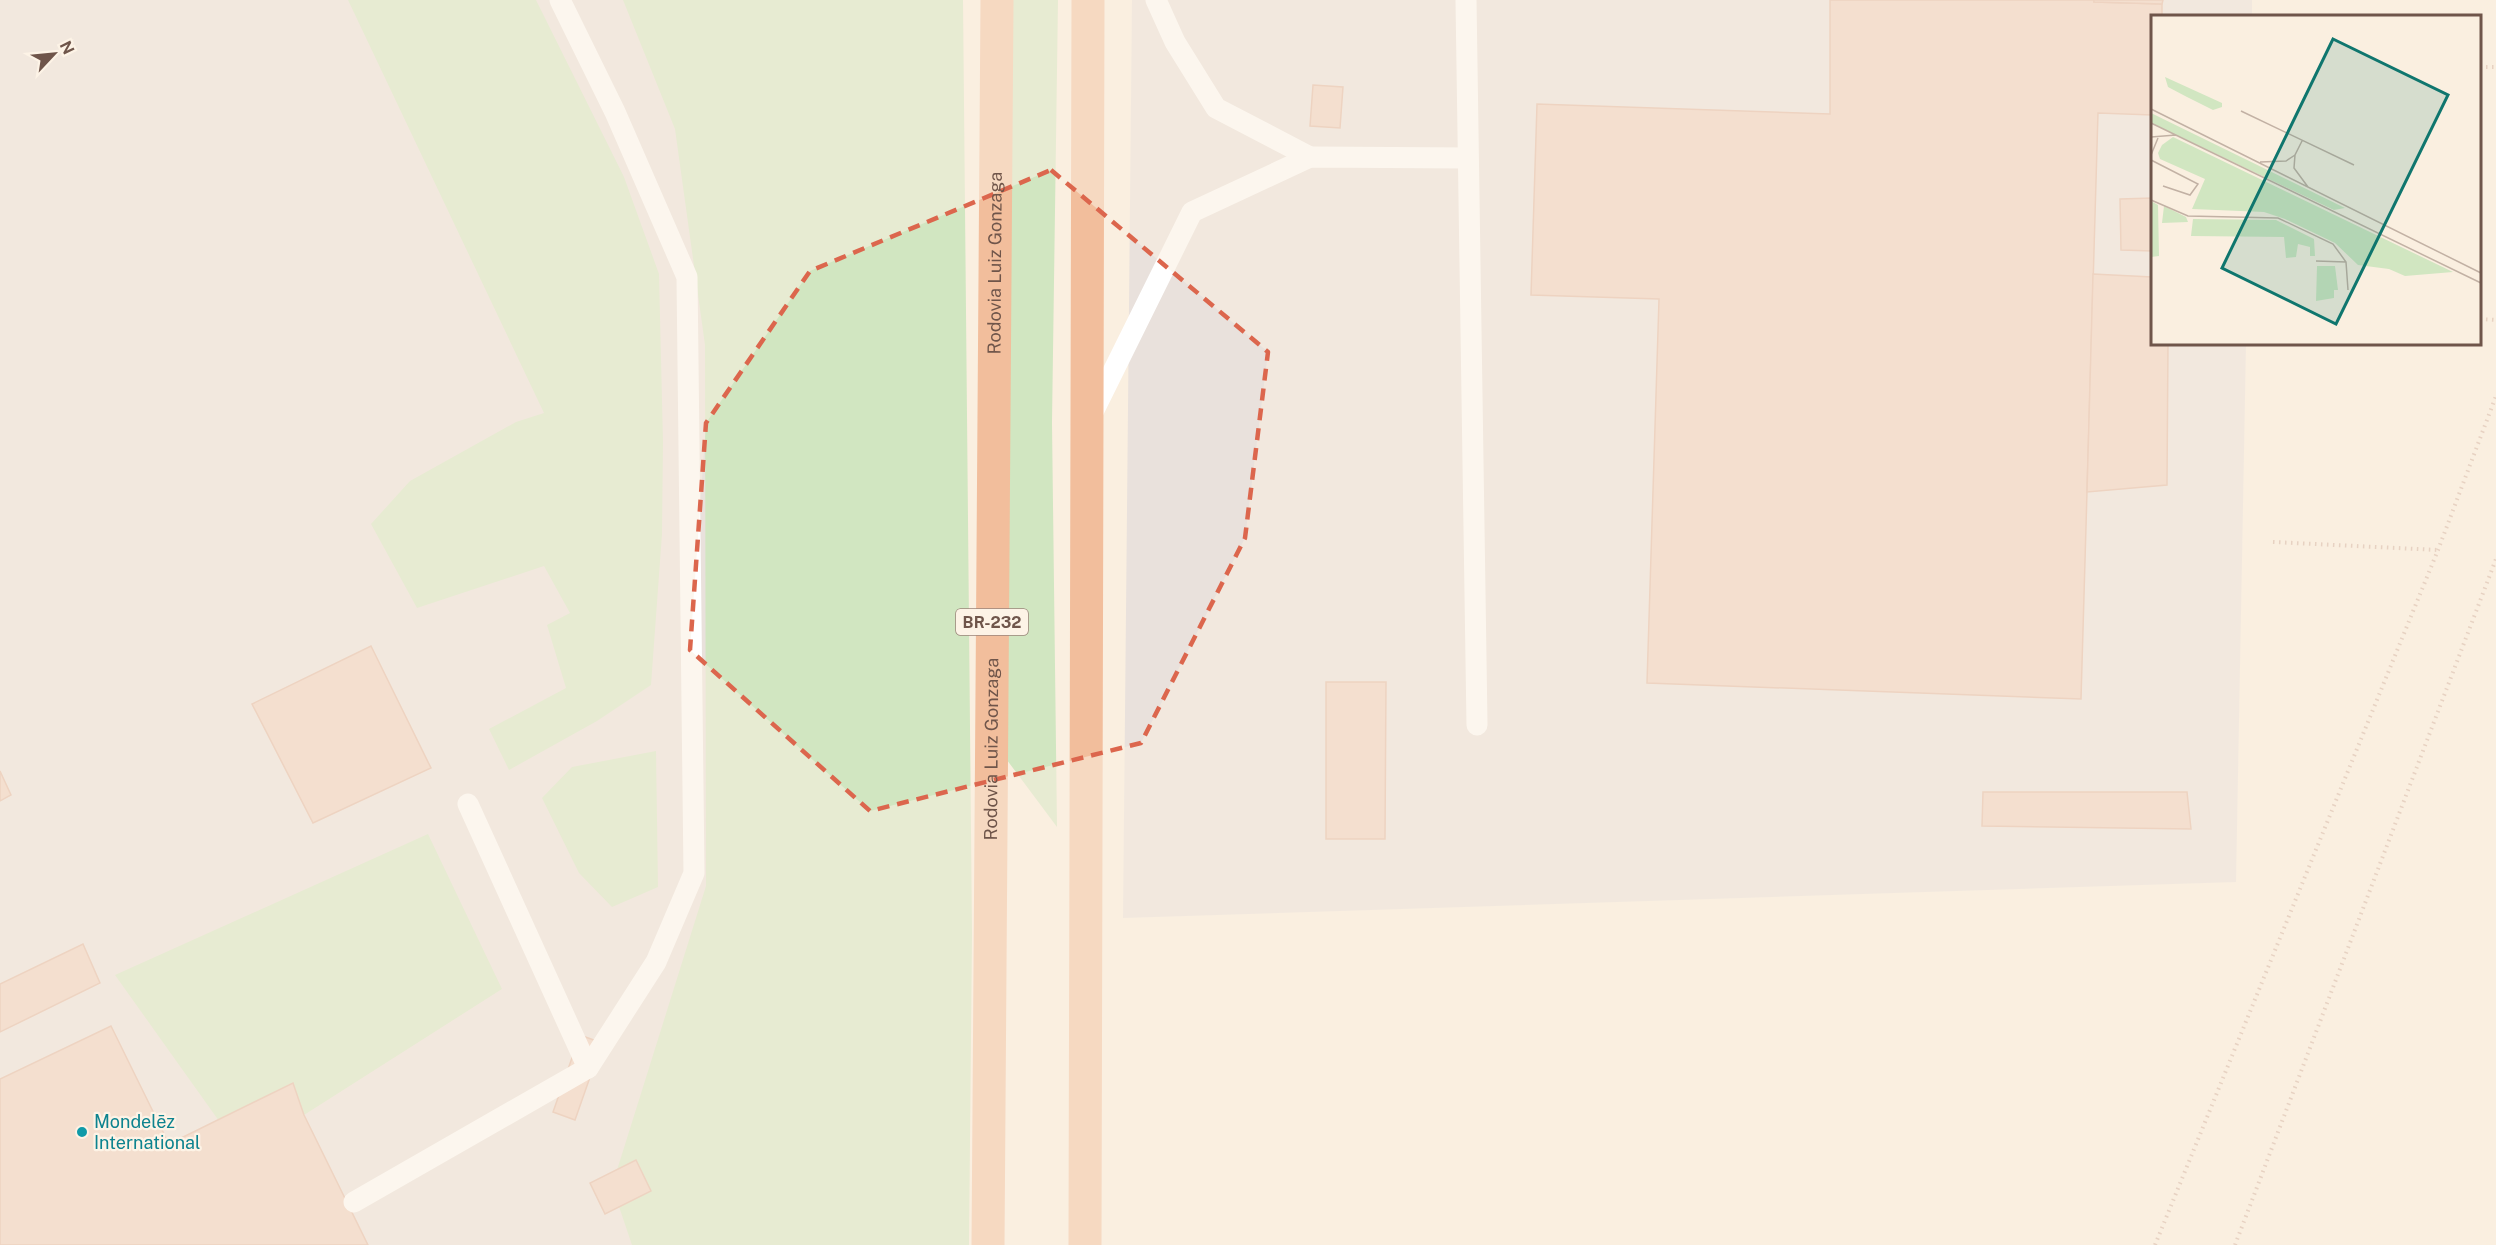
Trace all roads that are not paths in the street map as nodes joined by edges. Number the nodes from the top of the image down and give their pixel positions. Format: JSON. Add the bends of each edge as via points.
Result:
{"nodes":[{"id":1,"x":560,"y":0,"type":"edge"},
{"id":2,"x":998,"y":0,"type":"edge"},
{"id":3,"x":1088,"y":0,"type":"edge"},
{"id":4,"x":1156,"y":0,"type":"edge"},
{"id":5,"x":1466,"y":0,"type":"edge"},
{"id":6,"x":1310,"y":157,"type":"junction"},
{"id":7,"x":1467,"y":158,"type":"junction"},
{"id":8,"x":1087,"y":424,"type":"junction"},
{"id":9,"x":1477,"y":725,"type":"dead end"},
{"id":10,"x":468,"y":804,"type":"dead end"},
{"id":11,"x":588,"y":1068,"type":"junction"},
{"id":12,"x":354,"y":1202,"type":"dead end"},
{"id":13,"x":988,"y":1245,"type":"edge"},
{"id":14,"x":1085,"y":1245,"type":"edge"}],
"edges":[{"from":1,"to":11,"type":"lane","via":[[615,112],[687,277],[694,873],[656,962]]},
{"from":2,"to":13,"type":"highway","name":"Rodovia Luiz Gonzaga","number":"BR-232"},
{"from":3,"to":8,"type":"highway"},
{"from":4,"to":6,"type":"lane","via":[[1175,42],[1216,108]]},
{"from":5,"to":7,"type":"lane"},
{"from":6,"to":7,"type":"lane"},
{"from":6,"to":8,"type":"lane","via":[[1192,212]]},
{"from":7,"to":9,"type":"lane"},
{"from":8,"to":14,"type":"highway"},
{"from":10,"to":11,"type":"lane"},
{"from":11,"to":12,"type":"lane"}]}
